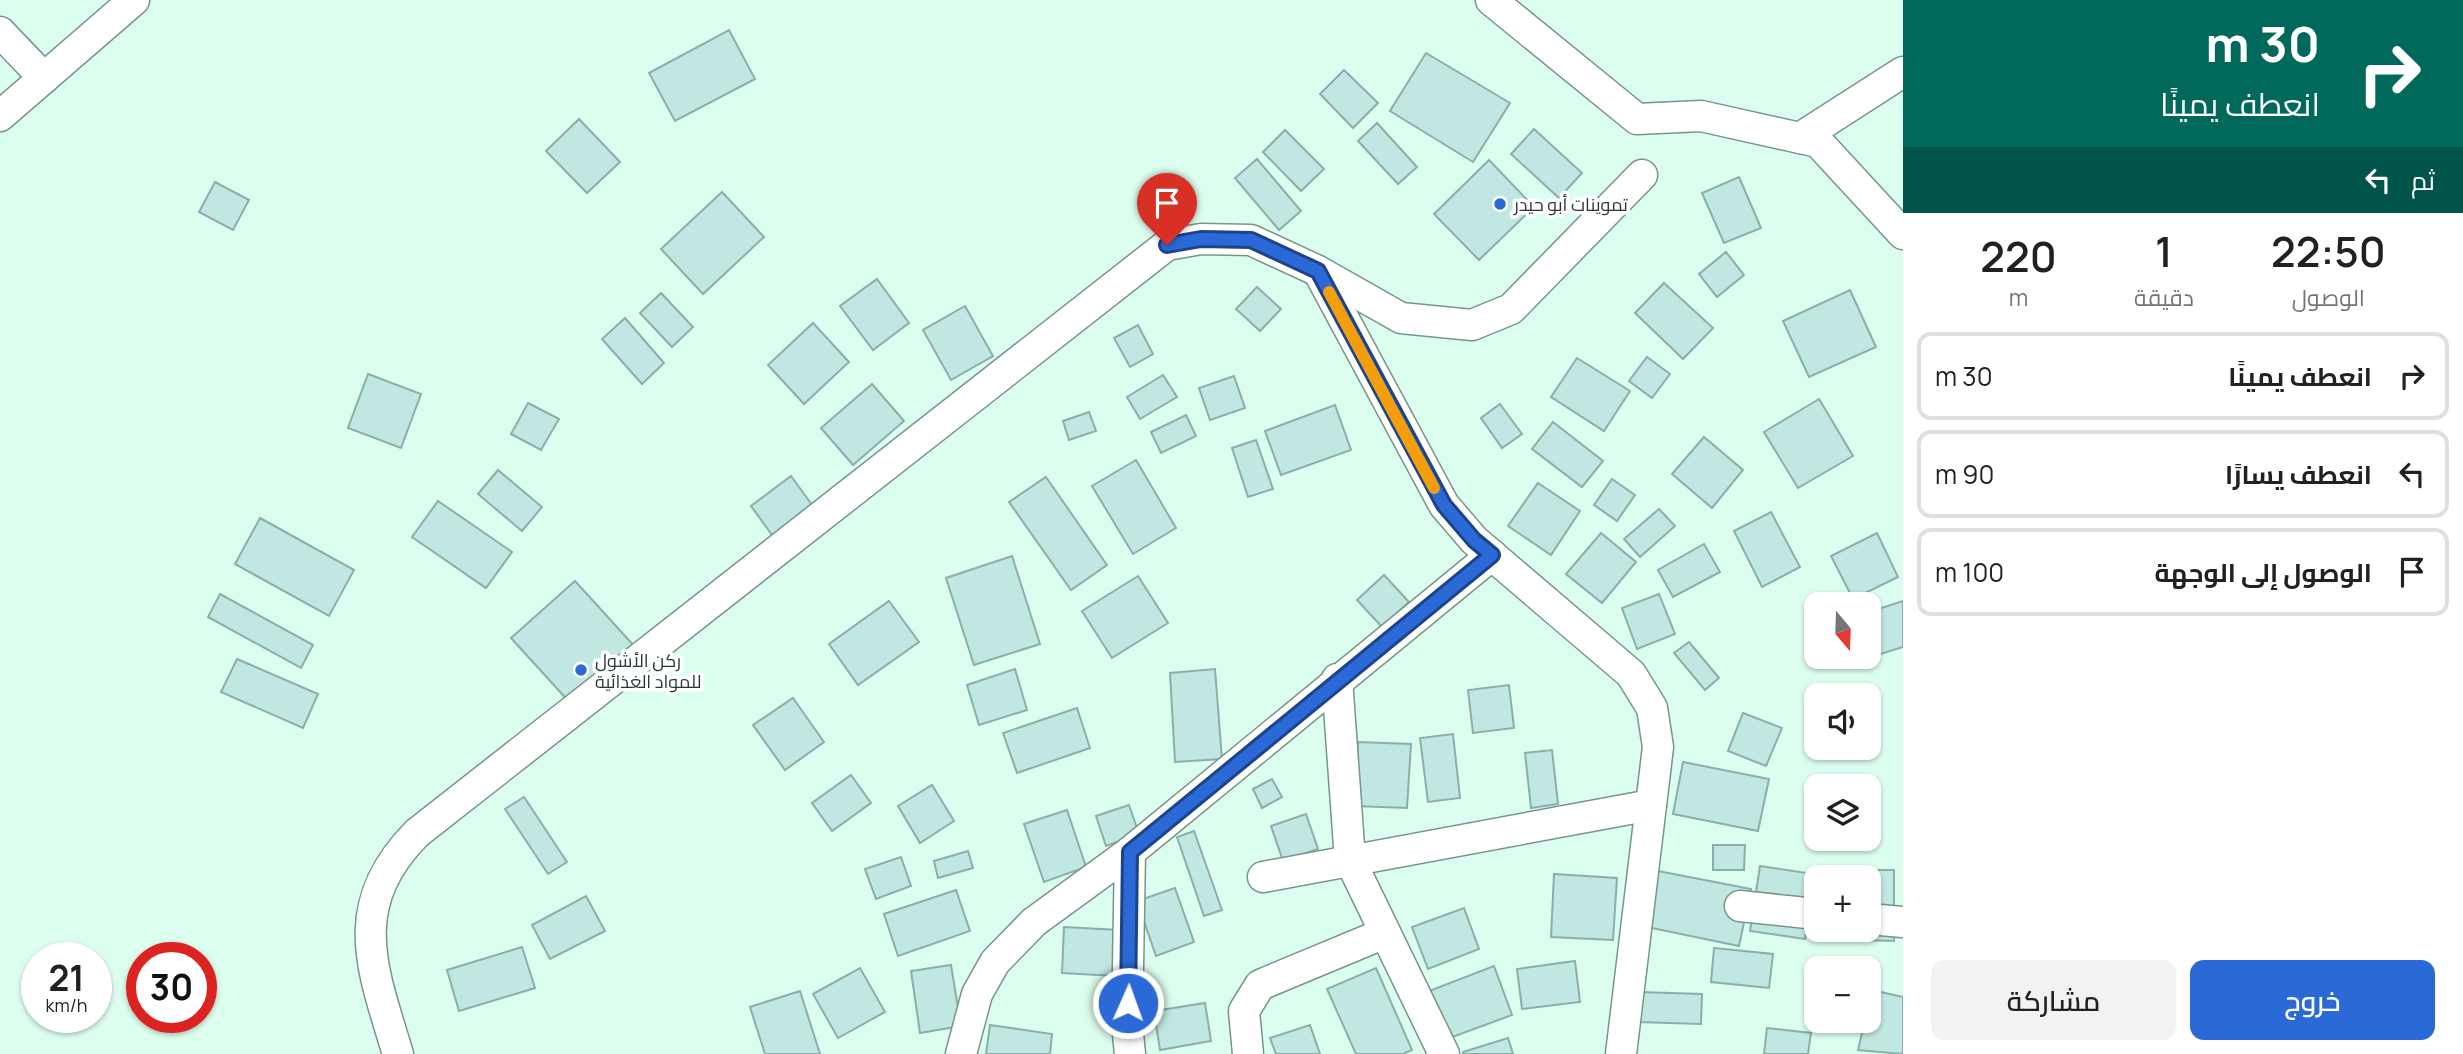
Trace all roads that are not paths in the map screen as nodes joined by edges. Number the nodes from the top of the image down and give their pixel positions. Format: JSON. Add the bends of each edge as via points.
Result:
{"nodes":[{"id":1,"x":134,"y":0,"type":"edge"},
{"id":2,"x":1491,"y":0,"type":"edge"},
{"id":3,"x":0,"y":32,"type":"edge"},
{"id":4,"x":1903,"y":72,"type":"edge"},
{"id":5,"x":44,"y":78,"type":"junction"},
{"id":6,"x":0,"y":116,"type":"edge"},
{"id":7,"x":1800,"y":138,"type":"junction"},
{"id":8,"x":1642,"y":175,"type":"dead end"},
{"id":9,"x":1903,"y":234,"type":"edge"},
{"id":10,"x":1318,"y":271,"type":"junction"},
{"id":11,"x":1492,"y":555,"type":"junction"},
{"id":12,"x":1337,"y":679,"type":"junction"},
{"id":13,"x":1651,"y":804,"type":"junction"},
{"id":14,"x":1130,"y":852,"type":"junction"},
{"id":15,"x":1350,"y":860,"type":"junction"},
{"id":16,"x":1263,"y":877,"type":"dead end"},
{"id":17,"x":1740,"y":906,"type":"dead end"},
{"id":18,"x":1804,"y":913,"type":"edge"},
{"id":19,"x":1881,"y":920,"type":"edge"},
{"id":20,"x":1903,"y":922,"type":"edge"},
{"id":21,"x":1385,"y":933,"type":"junction"},
{"id":22,"x":398,"y":1054,"type":"edge"},
{"id":23,"x":961,"y":1054,"type":"edge"},
{"id":24,"x":1130,"y":1054,"type":"edge"},
{"id":25,"x":1248,"y":1054,"type":"edge"},
{"id":26,"x":1444,"y":1054,"type":"edge"},
{"id":27,"x":1621,"y":1054,"type":"edge"}],
"edges":[{"from":1,"to":5,"type":"street"},
{"from":2,"to":7,"type":"street","via":[[1637,119],[1701,117]]},
{"from":3,"to":5,"type":"street"},
{"from":4,"to":7,"type":"street"},
{"from":5,"to":6,"type":"street"},
{"from":7,"to":9,"type":"street","via":[[1818,142]]},
{"from":8,"to":10,"type":"street","via":[[1511,309],[1472,326],[1401,318]]},
{"from":10,"to":11,"type":"street","via":[[1438,495],[1458,523]]},
{"from":10,"to":22,"type":"street","via":[[1251,240],[1201,239],[1167,245],[417,833],[386,871],[370,918],[372,967]]},
{"from":11,"to":12,"type":"street"},
{"from":11,"to":13,"type":"street","via":[[1617,660],[1643,690],[1657,727]]},
{"from":12,"to":14,"type":"street"},
{"from":12,"to":15,"type":"street"},
{"from":13,"to":15,"type":"street"},
{"from":13,"to":27,"type":"street"},
{"from":14,"to":23,"type":"street","via":[[1034,922],[995,962],[977,994]]},
{"from":14,"to":24,"type":"street"},
{"from":15,"to":16,"type":"street"},
{"from":15,"to":21,"type":"street"},
{"from":17,"to":18,"type":"street"},
{"from":19,"to":20,"type":"street"},
{"from":21,"to":25,"type":"street","via":[[1260,985],[1244,1012]]},
{"from":21,"to":26,"type":"street"}]}
